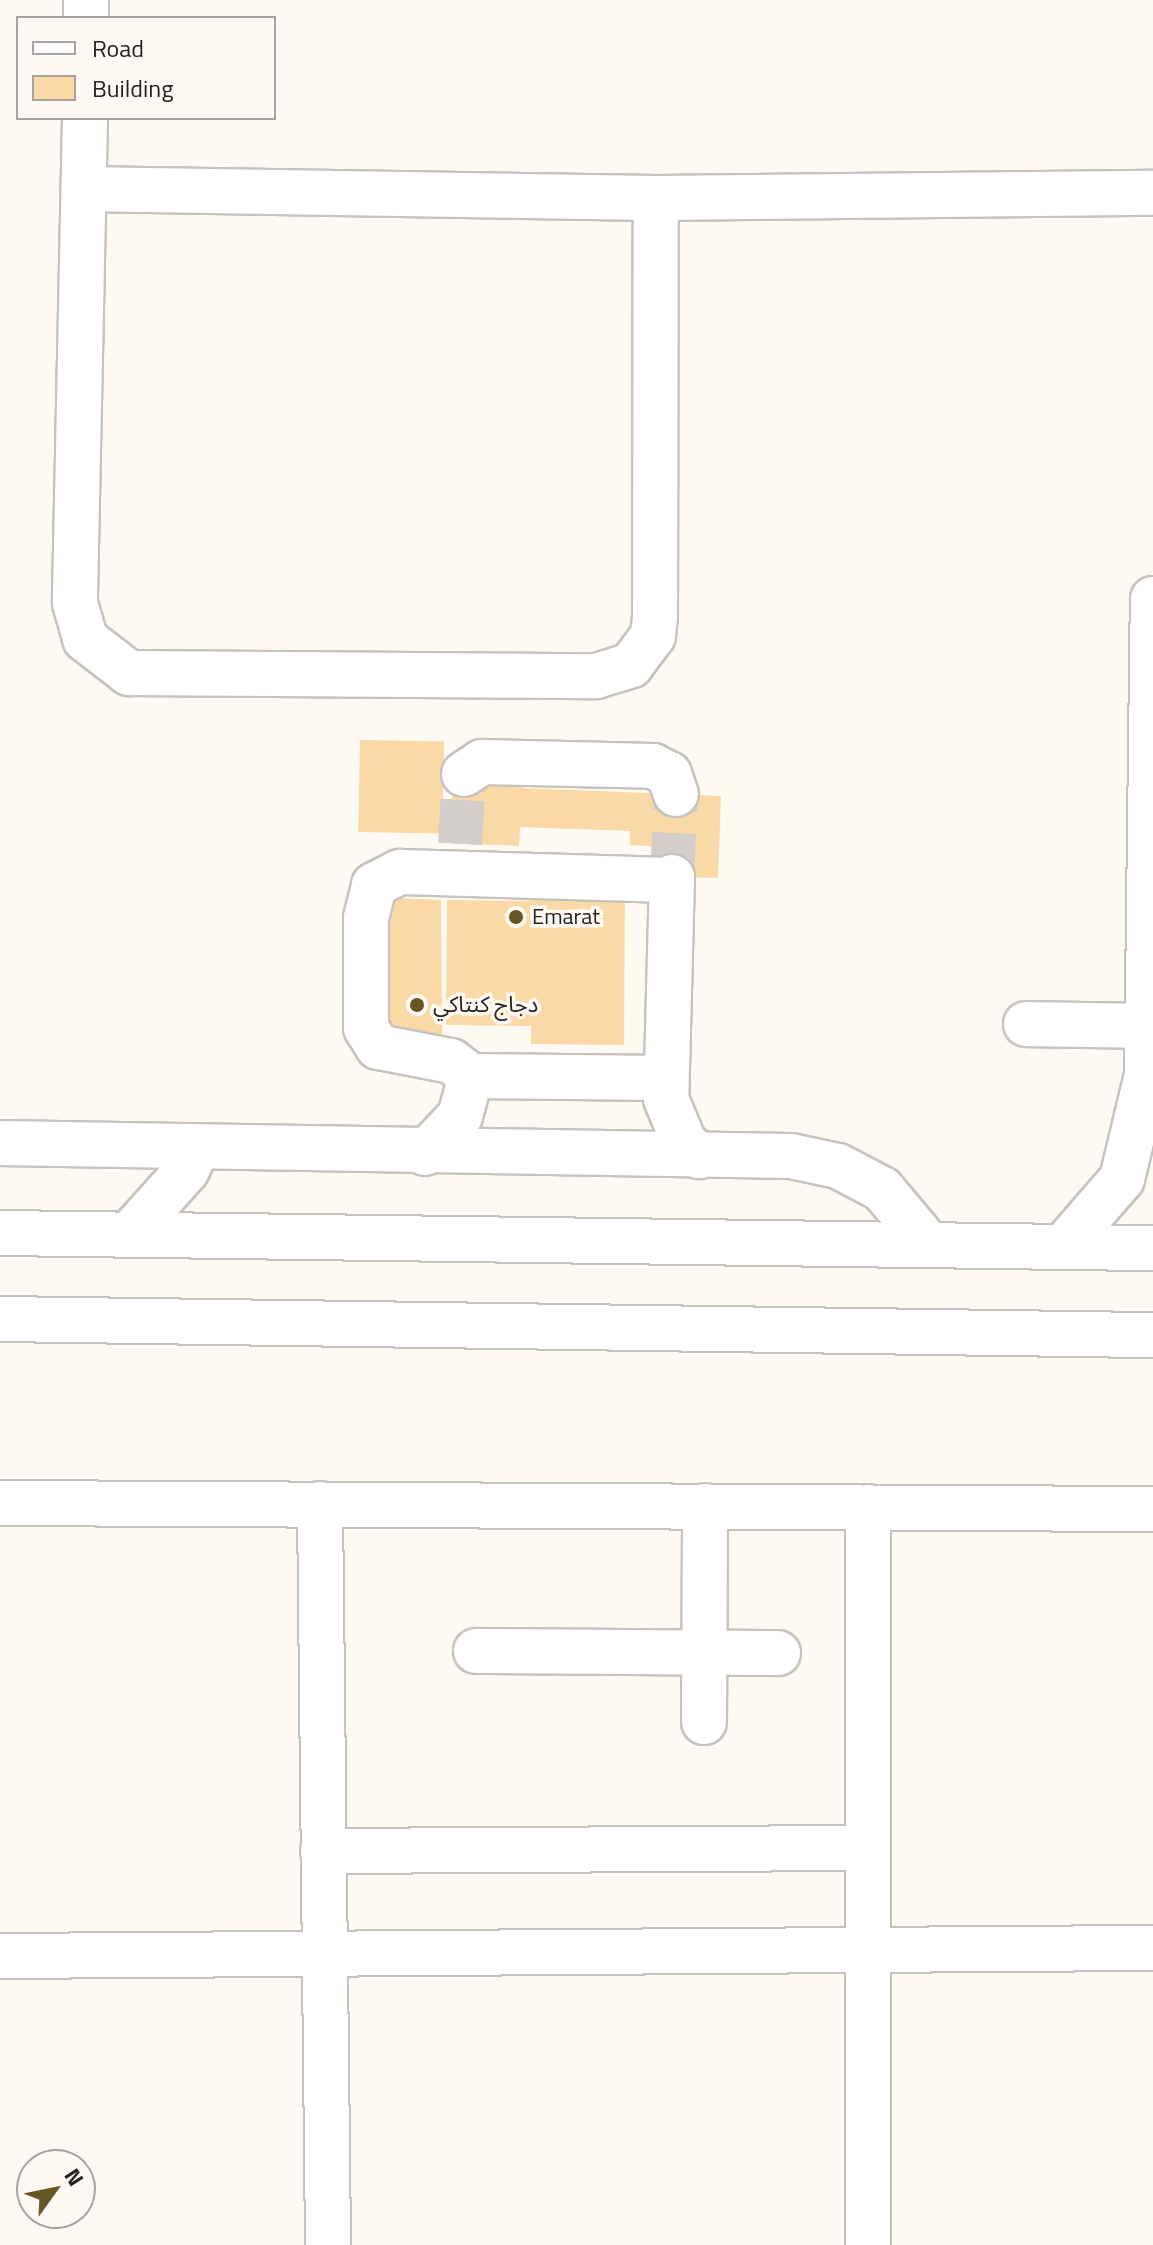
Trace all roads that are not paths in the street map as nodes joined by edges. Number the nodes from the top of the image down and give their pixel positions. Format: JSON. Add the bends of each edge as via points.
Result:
{"nodes":[{"id":1,"x":85,"y":120,"type":"edge"},
{"id":2,"x":84,"y":189,"type":"junction"},
{"id":3,"x":1153,"y":193,"type":"edge"},
{"id":4,"x":656,"y":198,"type":"junction"},
{"id":5,"x":1153,"y":599,"type":"edge"},
{"id":6,"x":1152,"y":672,"type":"edge"},
{"id":7,"x":464,"y":774,"type":"dead end"},
{"id":8,"x":676,"y":794,"type":"tunnel mouth"},
{"id":9,"x":1026,"y":1024,"type":"dead end"},
{"id":10,"x":1148,"y":1026,"type":"junction"},
{"id":11,"x":471,"y":1076,"type":"junction"},
{"id":12,"x":666,"y":1078,"type":"junction"},
{"id":13,"x":1150,"y":1082,"type":"edge"},
{"id":14,"x":0,"y":1143,"type":"edge"},
{"id":15,"x":196,"y":1150,"type":"junction"},
{"id":16,"x":425,"y":1153,"type":"junction"},
{"id":17,"x":699,"y":1156,"type":"junction"},
{"id":18,"x":0,"y":1233,"type":"edge"},
{"id":19,"x":129,"y":1235,"type":"junction"},
{"id":20,"x":929,"y":1245,"type":"junction"},
{"id":21,"x":1063,"y":1247,"type":"junction"},
{"id":22,"x":1153,"y":1248,"type":"edge"},
{"id":23,"x":0,"y":1319,"type":"edge"},
{"id":24,"x":1153,"y":1335,"type":"edge"},
{"id":25,"x":0,"y":1503,"type":"edge"},
{"id":26,"x":320,"y":1504,"type":"junction"},
{"id":27,"x":705,"y":1506,"type":"junction"},
{"id":28,"x":868,"y":1507,"type":"junction"},
{"id":29,"x":1153,"y":1509,"type":"edge"},
{"id":30,"x":476,"y":1651,"type":"dead end"},
{"id":31,"x":704,"y":1652,"type":"junction"},
{"id":32,"x":778,"y":1653,"type":"dead end"},
{"id":33,"x":704,"y":1722,"type":"dead end"},
{"id":34,"x":868,"y":1848,"type":"junction"},
{"id":35,"x":323,"y":1851,"type":"junction"},
{"id":36,"x":1153,"y":1948,"type":"edge"},
{"id":37,"x":868,"y":1950,"type":"junction"},
{"id":38,"x":324,"y":1954,"type":"junction"},
{"id":39,"x":0,"y":1956,"type":"edge"},
{"id":40,"x":328,"y":2245,"type":"edge"},
{"id":41,"x":868,"y":2245,"type":"edge"}],
"edges":[{"from":1,"to":2,"type":"street"},
{"from":2,"to":4,"type":"street"},
{"from":2,"to":4,"type":"street","via":[[77,622],[112,665],[147,675],[596,676],[631,665],[653,636],[655,617]]},
{"from":3,"to":4,"type":"street"},
{"from":5,"to":6,"type":"street"},
{"from":6,"to":10,"type":"street"},
{"from":7,"to":8,"type":"street","via":[[482,762],[653,766],[669,774]]},
{"from":9,"to":10,"type":"street"},
{"from":10,"to":13,"type":"street"},
{"from":11,"to":12,"type":"street"},
{"from":11,"to":12,"type":"street","via":[[451,1061],[378,1047],[366,1028],[366,918],[374,885],[400,872],[460,859],[672,879]]},
{"from":11,"to":16,"type":"street","via":[[460,1116]]},
{"from":12,"to":17,"type":"street","via":[[673,1122]]},
{"from":13,"to":21,"type":"street","via":[[1122,1179]]},
{"from":14,"to":15,"type":"street"},
{"from":15,"to":16,"type":"street"},
{"from":15,"to":19,"type":"street","via":[[187,1170]]},
{"from":16,"to":17,"type":"street"},
{"from":17,"to":20,"type":"street","via":[[791,1156],[838,1166],[882,1189]]},
{"from":18,"to":19,"type":"street"},
{"from":19,"to":20,"type":"street"},
{"from":20,"to":21,"type":"street"},
{"from":21,"to":22,"type":"street"},
{"from":23,"to":24,"type":"street"},
{"from":25,"to":26,"type":"street"},
{"from":26,"to":27,"type":"street"},
{"from":26,"to":35,"type":"street"},
{"from":27,"to":28,"type":"street"},
{"from":27,"to":31,"type":"street"},
{"from":28,"to":29,"type":"street"},
{"from":28,"to":34,"type":"street"},
{"from":30,"to":31,"type":"street"},
{"from":31,"to":32,"type":"street"},
{"from":31,"to":33,"type":"street"},
{"from":34,"to":35,"type":"street"},
{"from":34,"to":37,"type":"street"},
{"from":35,"to":38,"type":"street"},
{"from":36,"to":37,"type":"street"},
{"from":37,"to":38,"type":"street"},
{"from":37,"to":41,"type":"street"},
{"from":38,"to":39,"type":"street"},
{"from":38,"to":40,"type":"street"}]}
